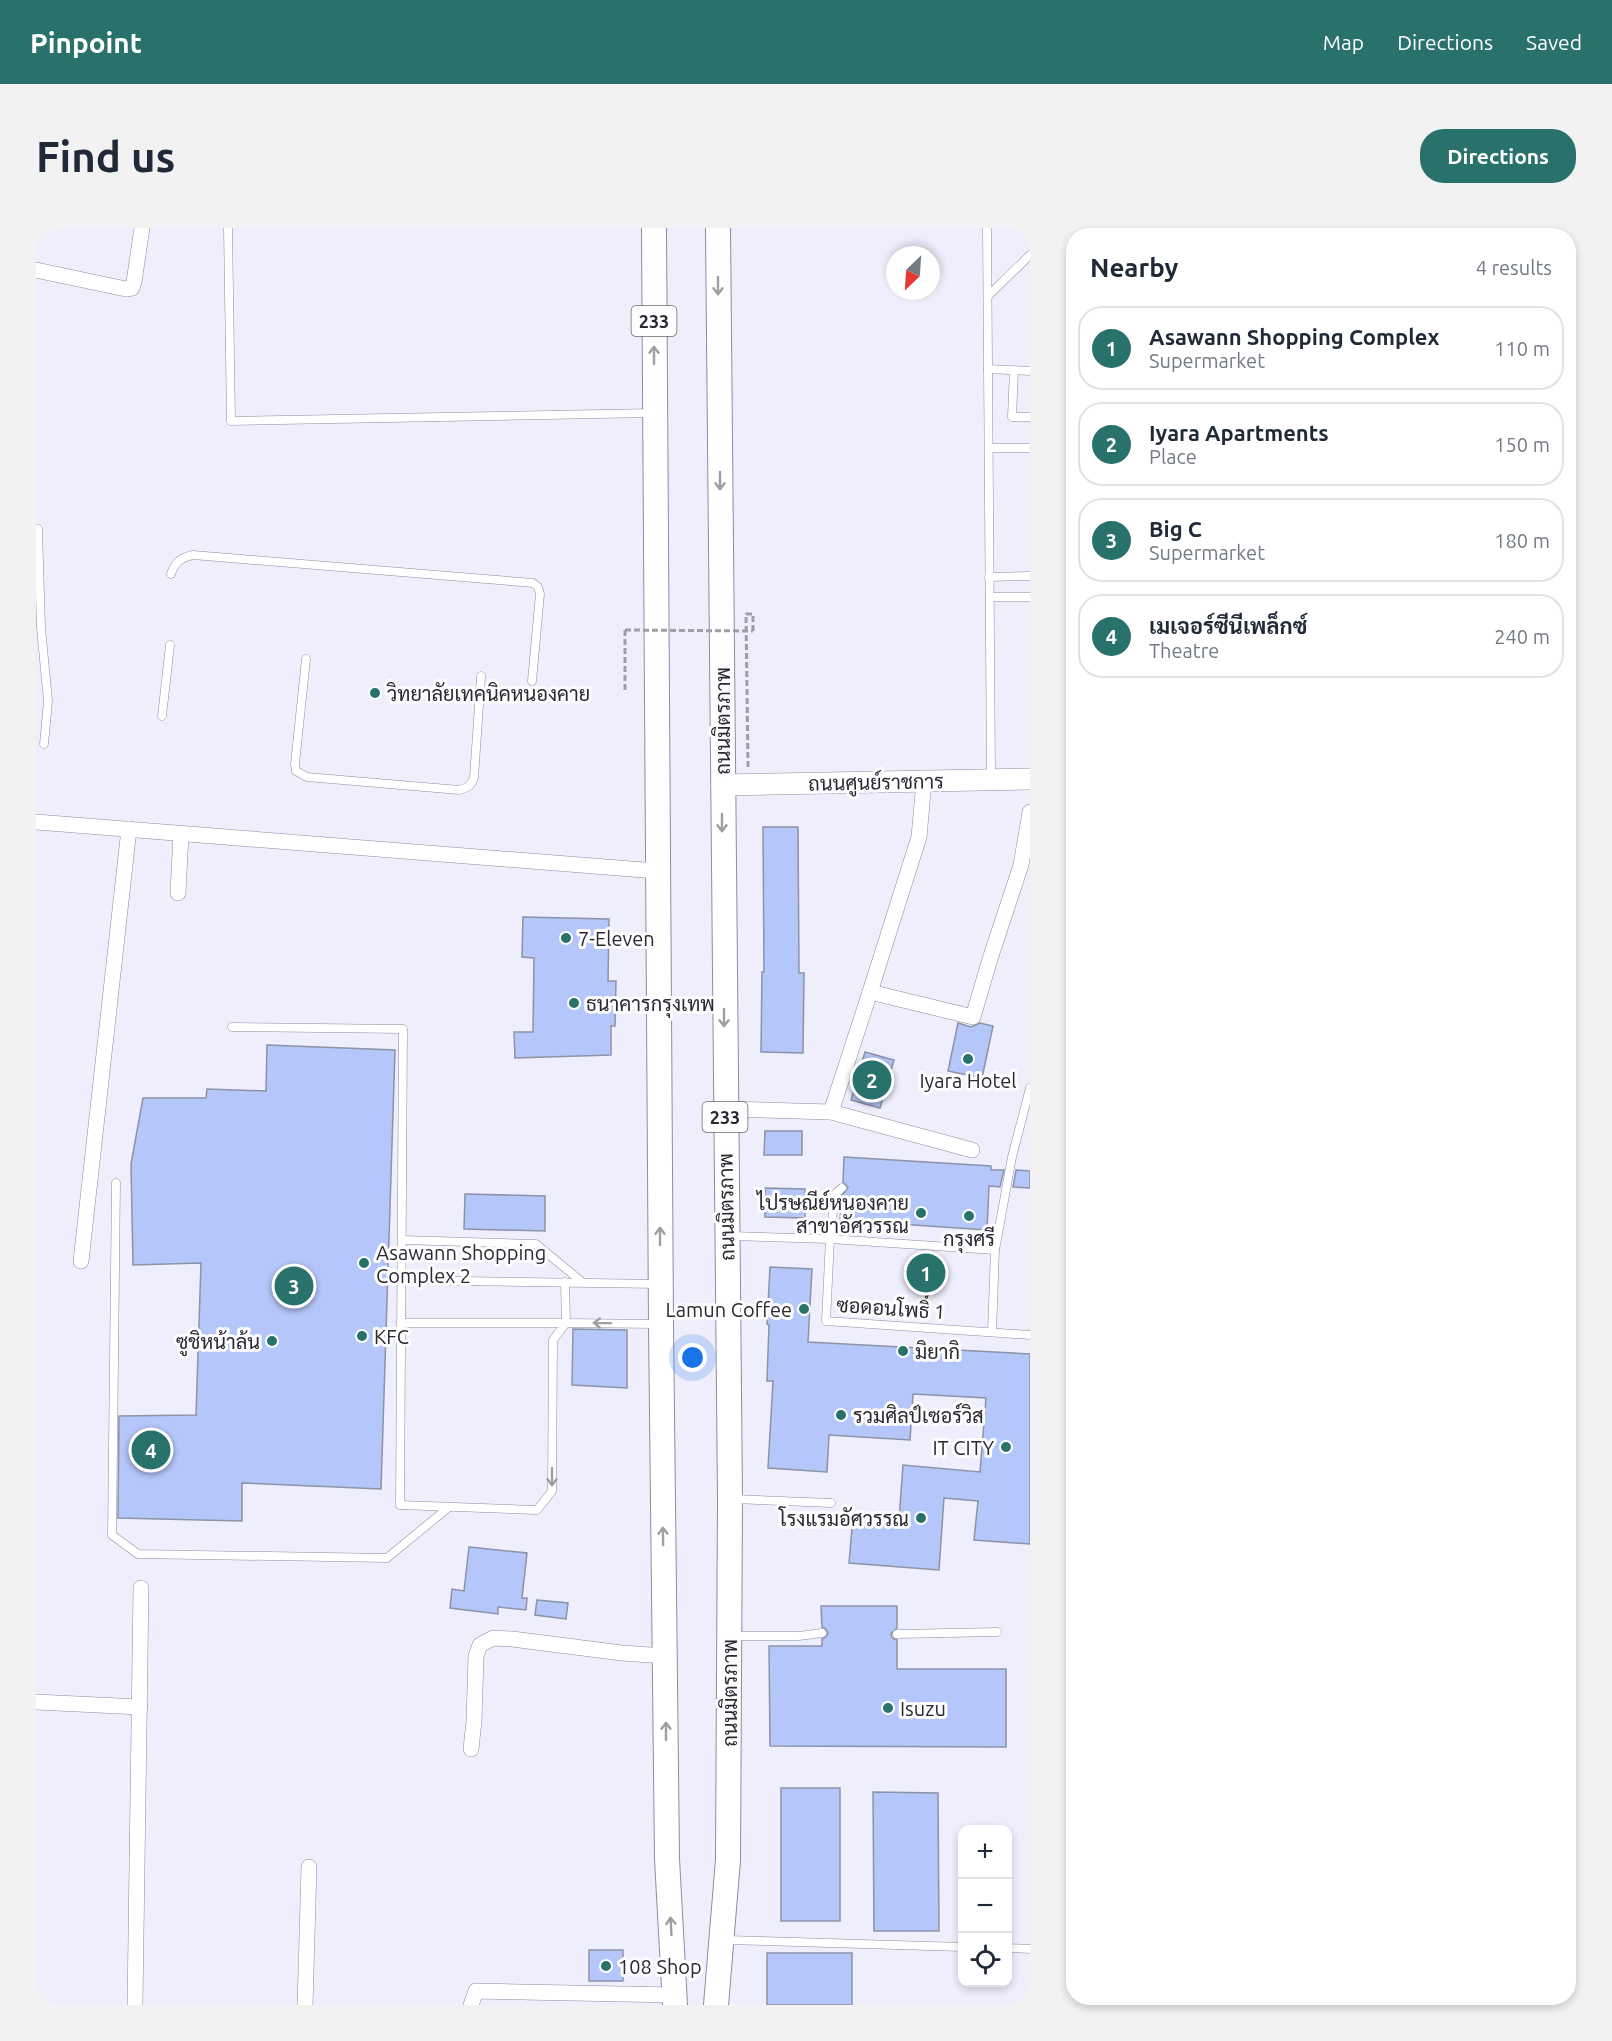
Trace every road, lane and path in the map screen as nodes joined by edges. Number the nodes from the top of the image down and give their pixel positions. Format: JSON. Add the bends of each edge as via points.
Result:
{"nodes":[{"id":1,"x":142,"y":228,"type":"edge"},
{"id":2,"x":228,"y":228,"type":"edge"},
{"id":3,"x":654,"y":228,"type":"edge"},
{"id":4,"x":718,"y":228,"type":"edge"},
{"id":5,"x":987,"y":228,"type":"edge"},
{"id":6,"x":1030,"y":255,"type":"edge"},
{"id":7,"x":36,"y":270,"type":"edge"},
{"id":8,"x":988,"y":296,"type":"junction"},
{"id":9,"x":988,"y":369,"type":"junction"},
{"id":10,"x":1014,"y":370,"type":"junction"},
{"id":11,"x":1030,"y":371,"type":"edge"},
{"id":12,"x":654,"y":413,"type":"junction"},
{"id":13,"x":1030,"y":417,"type":"edge"},
{"id":14,"x":988,"y":448,"type":"junction"},
{"id":15,"x":1030,"y":448,"type":"edge"},
{"id":16,"x":38,"y":529,"type":"dead end"},
{"id":17,"x":171,"y":574,"type":"dead end"},
{"id":18,"x":1030,"y":576,"type":"edge"},
{"id":19,"x":989,"y":577,"type":"junction"},
{"id":20,"x":990,"y":597,"type":"junction"},
{"id":21,"x":1030,"y":597,"type":"edge"},
{"id":22,"x":170,"y":645,"type":"dead end"},
{"id":23,"x":306,"y":659,"type":"dead end"},
{"id":24,"x":481,"y":676,"type":"dead end"},
{"id":25,"x":532,"y":681,"type":"dead end"},
{"id":26,"x":625,"y":690,"type":"dead end"},
{"id":27,"x":162,"y":716,"type":"dead end"},
{"id":28,"x":44,"y":744,"type":"dead end"},
{"id":29,"x":991,"y":779,"type":"junction"},
{"id":30,"x":1030,"y":779,"type":"edge"},
{"id":31,"x":924,"y":781,"type":"junction"},
{"id":32,"x":749,"y":784,"type":"junction"},
{"id":33,"x":722,"y":785,"type":"junction"},
{"id":34,"x":1030,"y":812,"type":"edge"},
{"id":35,"x":36,"y":822,"type":"edge"},
{"id":36,"x":129,"y":830,"type":"junction"},
{"id":37,"x":181,"y":834,"type":"junction"},
{"id":38,"x":657,"y":871,"type":"junction"},
{"id":39,"x":178,"y":893,"type":"dead end"},
{"id":40,"x":870,"y":992,"type":"junction"},
{"id":41,"x":231,"y":1027,"type":"dead end"},
{"id":42,"x":1030,"y":1088,"type":"edge"},
{"id":43,"x":725,"y":1109,"type":"junction"},
{"id":44,"x":831,"y":1112,"type":"junction"},
{"id":45,"x":972,"y":1150,"type":"dead end"},
{"id":46,"x":116,"y":1183,"type":"dead end"},
{"id":47,"x":842,"y":1188,"type":"dead end"},
{"id":48,"x":727,"y":1236,"type":"junction"},
{"id":49,"x":830,"y":1239,"type":"junction"},
{"id":50,"x":402,"y":1240,"type":"junction"},
{"id":51,"x":995,"y":1250,"type":"junction"},
{"id":52,"x":81,"y":1261,"type":"dead end"},
{"id":53,"x":402,"y":1280,"type":"junction"},
{"id":54,"x":565,"y":1282,"type":"junction"},
{"id":55,"x":582,"y":1282,"type":"junction"},
{"id":56,"x":661,"y":1284,"type":"junction"},
{"id":57,"x":401,"y":1323,"type":"junction"},
{"id":58,"x":566,"y":1323,"type":"junction"},
{"id":59,"x":661,"y":1324,"type":"junction"},
{"id":60,"x":992,"y":1332,"type":"junction"},
{"id":61,"x":1030,"y":1335,"type":"edge"},
{"id":62,"x":730,"y":1499,"type":"junction"},
{"id":63,"x":831,"y":1503,"type":"dead end"},
{"id":64,"x":449,"y":1507,"type":"junction"},
{"id":65,"x":141,"y":1588,"type":"dead end"},
{"id":66,"x":997,"y":1632,"type":"dead end"},
{"id":67,"x":822,"y":1633,"type":"dead end"},
{"id":68,"x":897,"y":1634,"type":"dead end"},
{"id":69,"x":729,"y":1636,"type":"junction"},
{"id":70,"x":665,"y":1656,"type":"junction"},
{"id":71,"x":36,"y":1702,"type":"edge"},
{"id":72,"x":140,"y":1707,"type":"junction"},
{"id":73,"x":471,"y":1749,"type":"dead end"},
{"id":74,"x":309,"y":1867,"type":"dead end"},
{"id":75,"x":721,"y":1940,"type":"junction"},
{"id":76,"x":958,"y":1947,"type":"edge"},
{"id":77,"x":1012,"y":1948,"type":"edge"},
{"id":78,"x":1030,"y":1949,"type":"edge"},
{"id":79,"x":675,"y":2000,"type":"edge"},
{"id":80,"x":135,"y":2005,"type":"edge"},
{"id":81,"x":305,"y":2005,"type":"edge"},
{"id":82,"x":471,"y":2005,"type":"edge"},
{"id":83,"x":716,"y":2005,"type":"edge"}],
"edges":[{"from":1,"to":7,"type":"street","via":[[132,288]]},
{"from":2,"to":12,"type":"lane","via":[[231,421]]},
{"from":12,"to":3,"type":"main road","number":"233","one_way":true},
{"from":4,"to":33,"type":"main road","name":"ถนนมิตรภาพ","number":"233","one_way":true},
{"from":5,"to":8,"type":"lane"},
{"from":6,"to":8,"type":"lane"},
{"from":8,"to":9,"type":"lane"},
{"from":9,"to":10,"type":"lane"},
{"from":9,"to":14,"type":"lane"},
{"from":10,"to":11,"type":"lane"},
{"from":10,"to":13,"type":"lane","via":[[1012,417]]},
{"from":12,"to":38,"type":"main road","number":"233"},
{"from":14,"to":15,"type":"lane"},
{"from":14,"to":19,"type":"lane"},
{"from":16,"to":28,"type":"lane","via":[[48,701]]},
{"from":17,"to":25,"type":"lane","via":[[183,557],[193,555],[533,583],[540,594]]},
{"from":18,"to":19,"type":"lane"},
{"from":19,"to":20,"type":"lane"},
{"from":20,"to":21,"type":"lane"},
{"from":20,"to":29,"type":"lane"},
{"from":22,"to":27,"type":"lane"},
{"from":23,"to":24,"type":"lane","via":[[295,764],[296,771],[307,777],[466,788],[474,778]]},
{"from":26,"to":32,"type":"path","bridge":true,"via":[[625,630],[753,631],[753,614],[746,614]]},
{"from":29,"to":30,"type":"street","name":"ถนนศูนย์ราชการ"},
{"from":29,"to":31,"type":"street","name":"ถนนศูนย์ราชการ"},
{"from":31,"to":32,"type":"street","name":"ถนนศูนย์ราชการ"},
{"from":31,"to":40,"type":"street","via":[[920,837]]},
{"from":32,"to":33,"type":"street","name":"ถนนศูนย์ราชการ"},
{"from":33,"to":43,"type":"main road","name":"ถนนมิตรภาพ","number":"233","one_way":true},
{"from":34,"to":40,"type":"street","via":[[1021,865],[973,1017]]},
{"from":35,"to":36,"type":"street"},
{"from":36,"to":37,"type":"street"},
{"from":36,"to":52,"type":"street"},
{"from":37,"to":38,"type":"street"},
{"from":37,"to":39,"type":"street"},
{"from":56,"to":38,"type":"main road","number":"233","one_way":true},
{"from":40,"to":44,"type":"street"},
{"from":41,"to":50,"type":"lane","via":[[403,1029]]},
{"from":42,"to":51,"type":"lane","via":[[1012,1157]]},
{"from":43,"to":44,"type":"street"},
{"from":43,"to":48,"type":"main road","name":"ถนนมิตรภาพ","number":"233"},
{"from":44,"to":45,"type":"street"},
{"from":46,"to":64,"type":"lane","via":[[112,1535],[138,1554],[387,1558]]},
{"from":47,"to":49,"type":"lane","via":[[835,1194]]},
{"from":48,"to":49,"type":"lane"},
{"from":48,"to":62,"type":"main road","name":"ถนนมิตรภาพ","number":"233"},
{"from":49,"to":51,"type":"lane"},
{"from":49,"to":60,"type":"lane","name":"ซอดอนโพธิ์ 1","via":[[826,1321]]},
{"from":50,"to":53,"type":"lane"},
{"from":50,"to":55,"type":"lane","via":[[536,1244]]},
{"from":51,"to":60,"type":"lane"},
{"from":53,"to":54,"type":"lane"},
{"from":53,"to":57,"type":"lane"},
{"from":54,"to":55,"type":"lane"},
{"from":54,"to":58,"type":"lane"},
{"from":55,"to":56,"type":"lane"},
{"from":56,"to":59,"type":"main road","number":"233"},
{"from":57,"to":58,"type":"lane"},
{"from":57,"to":64,"type":"lane","via":[[400,1505]]},
{"from":59,"to":58,"type":"lane","one_way":true},
{"from":58,"to":64,"type":"lane","one_way":true,"via":[[553,1340],[552,1491],[537,1510]]},
{"from":70,"to":59,"type":"main road","number":"233","one_way":true},
{"from":60,"to":61,"type":"lane","name":"ซอดอนโพธิ์ 1"},
{"from":62,"to":63,"type":"lane"},
{"from":62,"to":69,"type":"main road","name":"ถนนมิตรภาพ","number":"233"},
{"from":65,"to":72,"type":"street"},
{"from":66,"to":68,"type":"lane"},
{"from":67,"to":69,"type":"lane"},
{"from":69,"to":75,"type":"main road","name":"ถนนมิตรภาพ","number":"233","via":[[728,1860]]},
{"from":70,"to":73,"type":"street","via":[[493,1638],[480,1644]]},
{"from":79,"to":70,"type":"main road","number":"233","one_way":true,"via":[[667,1859]]},
{"from":71,"to":72,"type":"street"},
{"from":72,"to":80,"type":"street"},
{"from":74,"to":81,"type":"street"},
{"from":75,"to":76,"type":"lane"},
{"from":75,"to":83,"type":"main road","name":"ถนนมิตรภาพ","number":"233"},
{"from":77,"to":78,"type":"lane"},
{"from":79,"to":82,"type":"street","via":[[476,1991]]}]}
